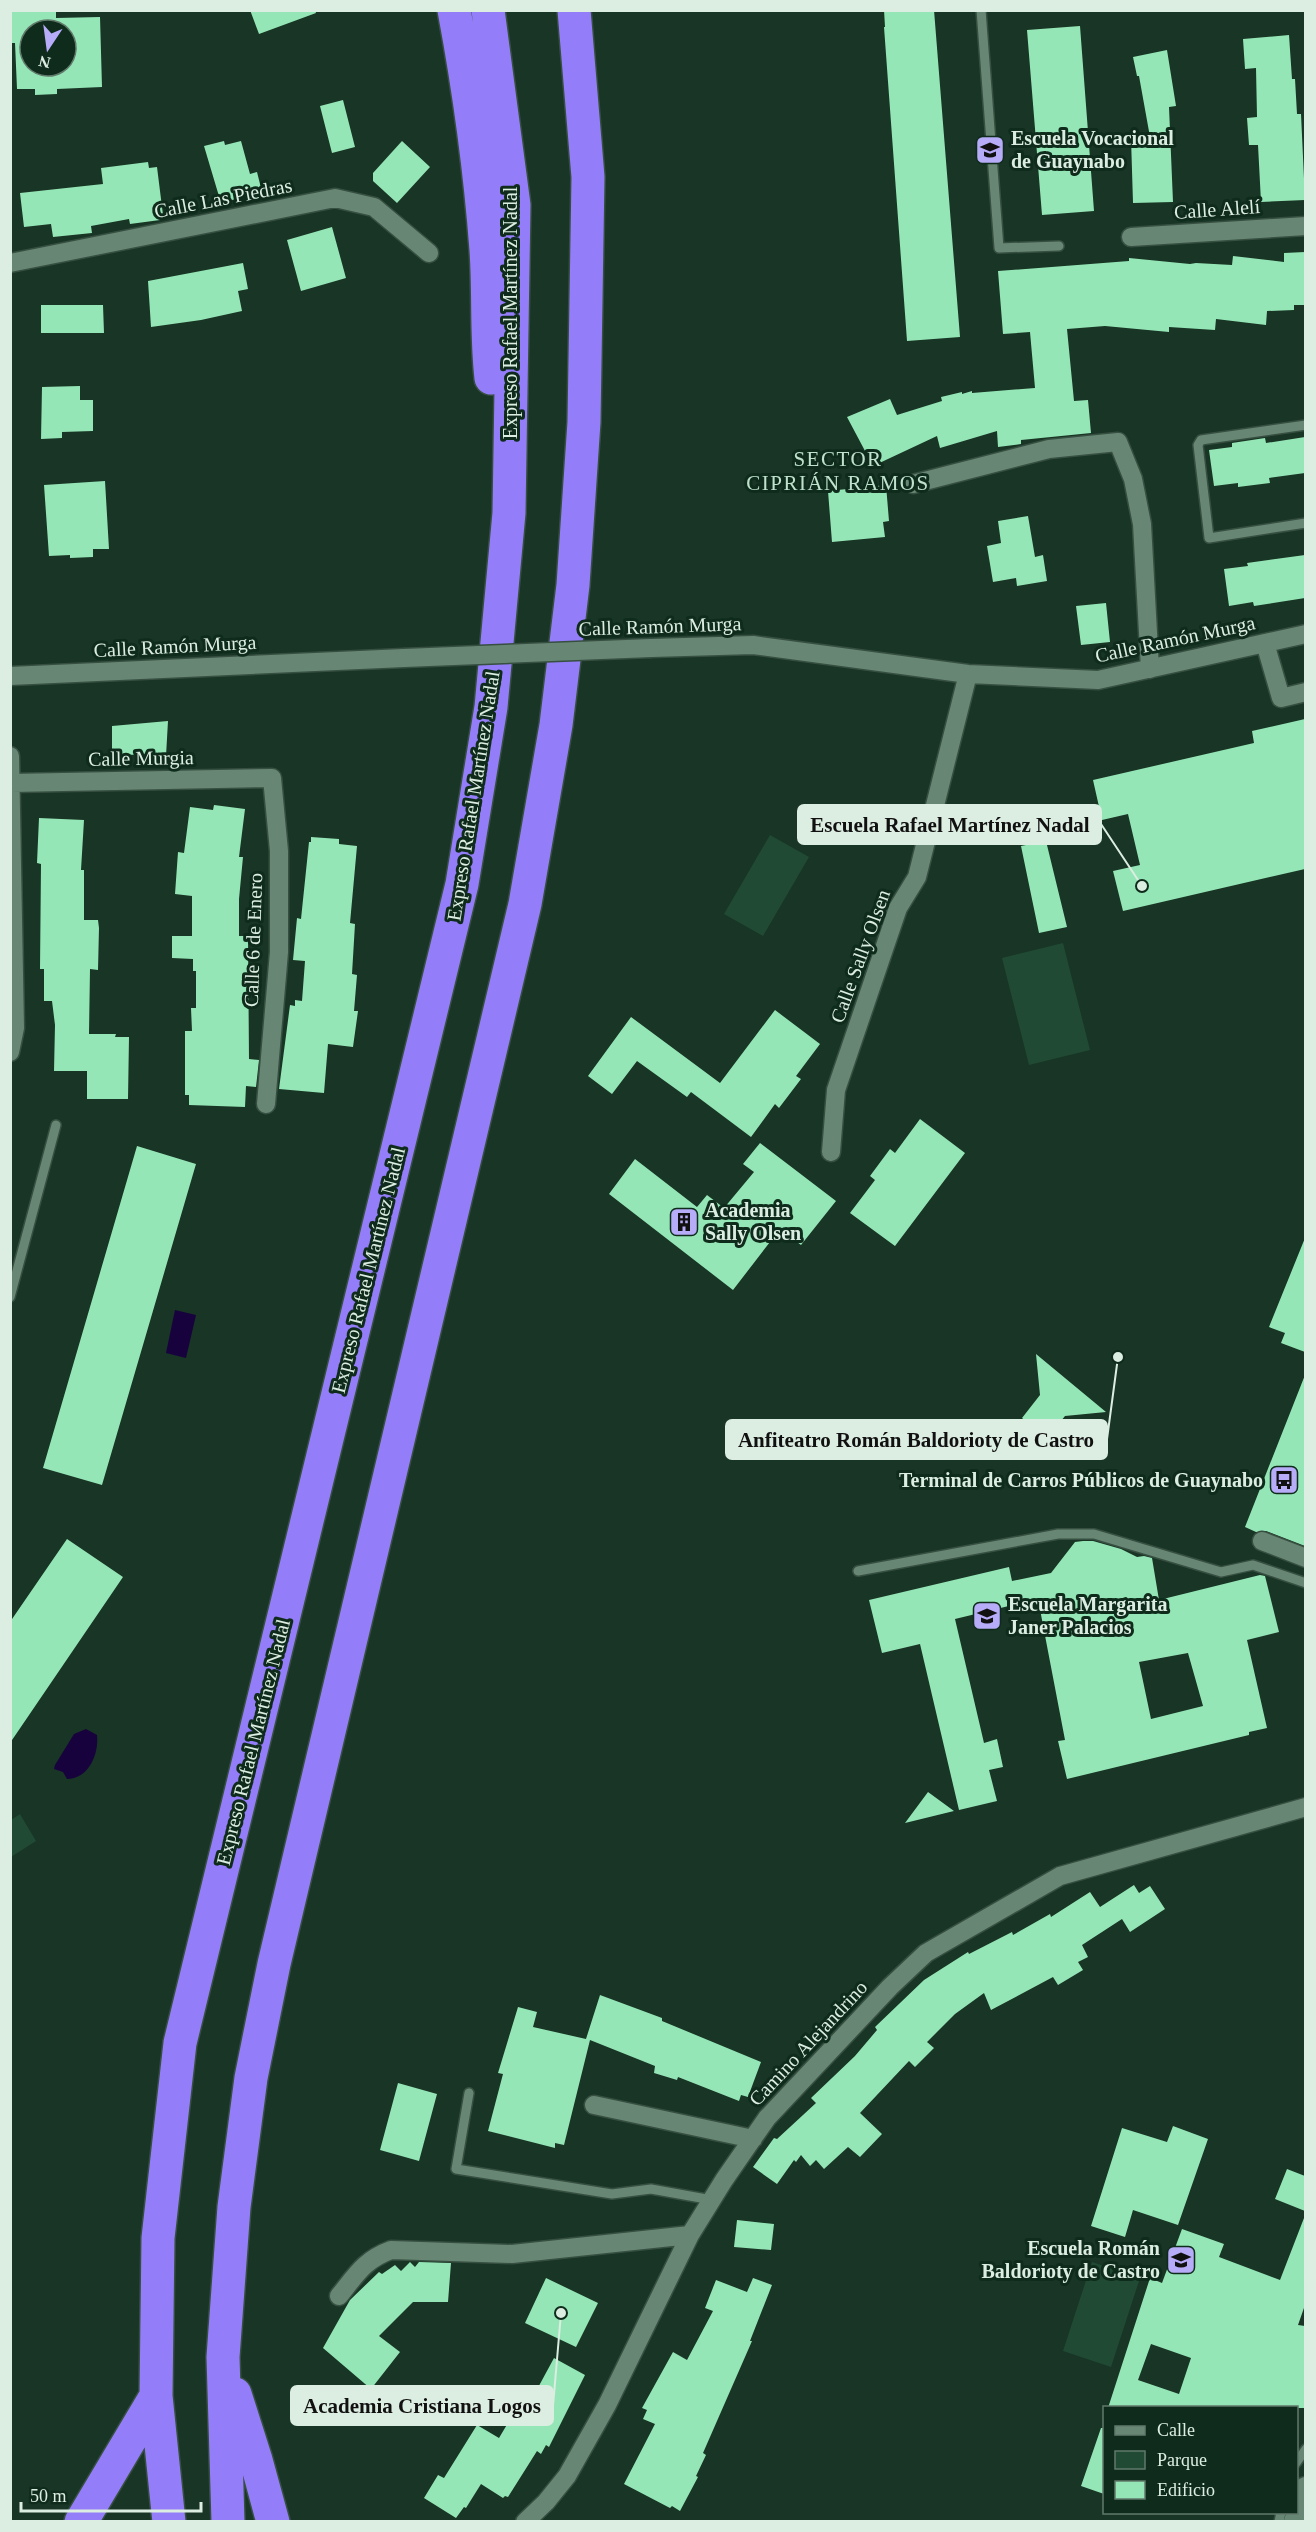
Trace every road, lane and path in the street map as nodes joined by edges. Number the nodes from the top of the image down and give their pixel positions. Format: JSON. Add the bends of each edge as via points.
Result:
{"nodes":[{"id":1,"x":453,"y":10,"type":"edge"},
{"id":2,"x":488,"y":10,"type":"edge"},
{"id":3,"x":574,"y":10,"type":"edge"},
{"id":4,"x":981,"y":10,"type":"edge"},
{"id":5,"x":1305,"y":226,"type":"edge"},
{"id":6,"x":1131,"y":237,"type":"dead end"},
{"id":7,"x":1059,"y":246,"type":"dead end"},
{"id":8,"x":429,"y":253,"type":"dead end"},
{"id":9,"x":10,"y":263,"type":"edge"},
{"id":10,"x":1305,"y":425,"type":"edge"},
{"id":11,"x":913,"y":484,"type":"dead end"},
{"id":12,"x":509,"y":513,"type":"junction"},
{"id":13,"x":1305,"y":523,"type":"edge"},
{"id":14,"x":1305,"y":634,"type":"edge"},
{"id":15,"x":1265,"y":643,"type":"junction"},
{"id":16,"x":1150,"y":669,"type":"junction"},
{"id":17,"x":968,"y":674,"type":"junction"},
{"id":18,"x":10,"y":676,"type":"edge"},
{"id":19,"x":1305,"y":692,"type":"edge"},
{"id":20,"x":10,"y":756,"type":"edge"},
{"id":21,"x":272,"y":778,"type":"joint"},
{"id":22,"x":12,"y":783,"type":"edge"},
{"id":23,"x":11,"y":843,"type":"edge"},
{"id":24,"x":10,"y":1052,"type":"edge"},
{"id":25,"x":266,"y":1104,"type":"dead end"},
{"id":26,"x":56,"y":1125,"type":"dead end"},
{"id":27,"x":831,"y":1152,"type":"dead end"},
{"id":28,"x":10,"y":1298,"type":"edge"},
{"id":29,"x":1262,"y":1541,"type":"dead end"},
{"id":30,"x":1305,"y":1558,"type":"edge"},
{"id":31,"x":858,"y":1571,"type":"dead end"},
{"id":32,"x":1305,"y":1583,"type":"edge"},
{"id":33,"x":1305,"y":1807,"type":"edge"},
{"id":34,"x":469,"y":2093,"type":"dead end"},
{"id":35,"x":594,"y":2105,"type":"dead end"},
{"id":36,"x":753,"y":2139,"type":"junction"},
{"id":37,"x":712,"y":2200,"type":"junction"},
{"id":38,"x":690,"y":2235,"type":"junction"},
{"id":39,"x":339,"y":2296,"type":"dead end"},
{"id":40,"x":223,"y":2357,"type":"junction"},
{"id":41,"x":156,"y":2396,"type":"junction"},
{"id":42,"x":1305,"y":2489,"type":"edge"},
{"id":43,"x":81,"y":2522,"type":"edge"},
{"id":44,"x":170,"y":2522,"type":"edge"},
{"id":45,"x":228,"y":2522,"type":"edge"},
{"id":46,"x":273,"y":2522,"type":"edge"},
{"id":47,"x":525,"y":2522,"type":"edge"},
{"id":48,"x":1296,"y":2522,"type":"edge"}],
"edges":[{"from":1,"to":12,"type":"highway","via":[[480,179],[490,370]]},
{"from":2,"to":12,"type":"highway","name":"Expreso Rafael Martínez Nadal","via":[[514,205]]},
{"from":3,"to":40,"type":"highway","via":[[588,177],[584,422],[573,585],[556,726],[525,904],[274,1964],[251,2078],[236,2195]]},
{"from":4,"to":7,"type":"lane","via":[[999,248]]},
{"from":5,"to":6,"type":"street","name":"Calle Alelí"},
{"from":8,"to":9,"type":"street","name":"Calle Las Piedras","via":[[374,207],[335,198]]},
{"from":10,"to":13,"type":"lane","via":[[1201,440],[1198,445],[1209,538]]},
{"from":11,"to":16,"type":"street","via":[[1049,449],[1118,442],[1133,479],[1142,524]]},
{"from":12,"to":41,"type":"highway","name":"Expreso Rafael Martínez Nadal","via":[[491,707],[462,884],[180,2043],[158,2238]]},
{"from":14,"to":15,"type":"street","name":"Calle Ramón Murga"},
{"from":15,"to":16,"type":"street","name":"Calle Ramón Murga"},
{"from":15,"to":19,"type":"street","via":[[1281,698]]},
{"from":16,"to":17,"type":"street","name":"Calle Ramón Murga","via":[[1098,680]]},
{"from":17,"to":18,"type":"street","name":"Calle Ramón Murga","bridge":true,"via":[[753,645]]},
{"from":17,"to":27,"type":"street","name":"Calle Sally Olsen","via":[[917,877],[898,908],[836,1090]]},
{"from":20,"to":22,"type":"street"},
{"from":21,"to":22,"type":"street","name":"Calle Murgia"},
{"from":21,"to":25,"type":"street","name":"Calle 6 de Enero","via":[[279,851],[279,952]]},
{"from":22,"to":23,"type":"street"},
{"from":23,"to":24,"type":"street","via":[[15,1028]]},
{"from":26,"to":28,"type":"lane"},
{"from":29,"to":30,"type":"street"},
{"from":31,"to":32,"type":"lane","via":[[1058,1534],[1094,1534],[1221,1572],[1253,1566]]},
{"from":33,"to":36,"type":"street","name":"Camino Alejandrino","via":[[1060,1876],[926,1953],[767,2118]]},
{"from":34,"to":37,"type":"lane","via":[[456,2169],[612,2194],[651,2189]]},
{"from":35,"to":36,"type":"street"},
{"from":36,"to":37,"type":"street","name":"Camino Alejandrino"},
{"from":37,"to":38,"type":"street","name":"Camino Alejandrino"},
{"from":38,"to":39,"type":"street","via":[[512,2254],[391,2250],[374,2256]]},
{"from":38,"to":47,"type":"street","name":"Camino Alejandrino","via":[[607,2405],[567,2476]]},
{"from":40,"to":45,"type":"highway"},
{"from":40,"to":46,"type":"highway"},
{"from":41,"to":43,"type":"highway"},
{"from":41,"to":44,"type":"highway","name":"Expreso Rafael Martínez Nadal"},
{"from":42,"to":48,"type":"street"}]}
